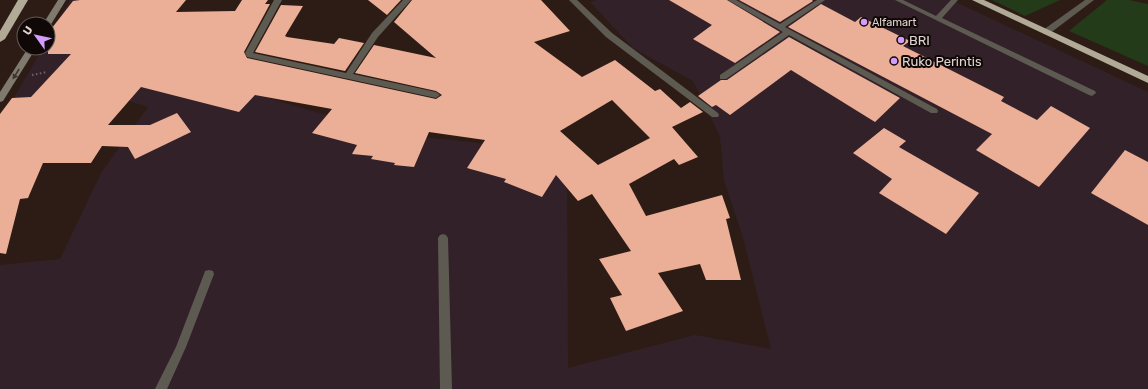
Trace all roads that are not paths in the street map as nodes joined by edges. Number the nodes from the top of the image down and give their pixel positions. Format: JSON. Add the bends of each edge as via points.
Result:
{"nodes":[{"id":1,"x":23,"y":0,"type":"edge"},
{"id":2,"x":62,"y":0,"type":"edge"},
{"id":3,"x":278,"y":0,"type":"edge"},
{"id":4,"x":407,"y":0,"type":"edge"},
{"id":5,"x":574,"y":0,"type":"edge"},
{"id":6,"x":731,"y":0,"type":"edge"},
{"id":7,"x":822,"y":0,"type":"edge"},
{"id":8,"x":898,"y":0,"type":"edge"},
{"id":9,"x":955,"y":0,"type":"edge"},
{"id":10,"x":976,"y":0,"type":"edge"},
{"id":11,"x":1090,"y":0,"type":"edge"},
{"id":12,"x":52,"y":16,"type":"edge"},
{"id":13,"x":937,"y":19,"type":"junction"},
{"id":14,"x":781,"y":26,"type":"junction"},
{"id":15,"x":789,"y":31,"type":"junction"},
{"id":16,"x":1046,"y":32,"type":"junction"},
{"id":17,"x":0,"y":39,"type":"edge"},
{"id":18,"x":27,"y":56,"type":"edge"},
{"id":19,"x":348,"y":76,"type":"junction"},
{"id":20,"x":722,"y":77,"type":"dead end"},
{"id":21,"x":1148,"y":80,"type":"edge"},
{"id":22,"x":1092,"y":93,"type":"dead end"},
{"id":23,"x":436,"y":95,"type":"dead end"},
{"id":24,"x":0,"y":99,"type":"edge"},
{"id":25,"x":934,"y":111,"type":"dead end"},
{"id":26,"x":715,"y":115,"type":"dead end"},
{"id":27,"x":443,"y":238,"type":"dead end"},
{"id":28,"x":209,"y":274,"type":"dead end"},
{"id":29,"x":161,"y":389,"type":"edge"},
{"id":30,"x":446,"y":389,"type":"edge"}],
"edges":[{"from":1,"to":17,"type":"highway"},
{"from":2,"to":12,"type":"street"},
{"from":3,"to":19,"type":"street","via":[[249,53],[256,58]]},
{"from":4,"to":19,"type":"street","via":[[375,35]]},
{"from":5,"to":26,"type":"street","via":[[609,36]]},
{"from":6,"to":14,"type":"lane"},
{"from":7,"to":14,"type":"lane"},
{"from":8,"to":13,"type":"lane"},
{"from":9,"to":13,"type":"lane"},
{"from":10,"to":16,"type":"highway"},
{"from":11,"to":16,"type":"street"},
{"from":13,"to":22,"type":"lane"},
{"from":14,"to":15,"type":"lane"},
{"from":15,"to":20,"type":"lane"},
{"from":15,"to":25,"type":"lane"},
{"from":16,"to":21,"type":"highway"},
{"from":18,"to":24,"type":"street","one_way":true},
{"from":19,"to":23,"type":"street"},
{"from":27,"to":30,"type":"lane"},
{"from":28,"to":29,"type":"lane","via":[[188,332]]}]}
